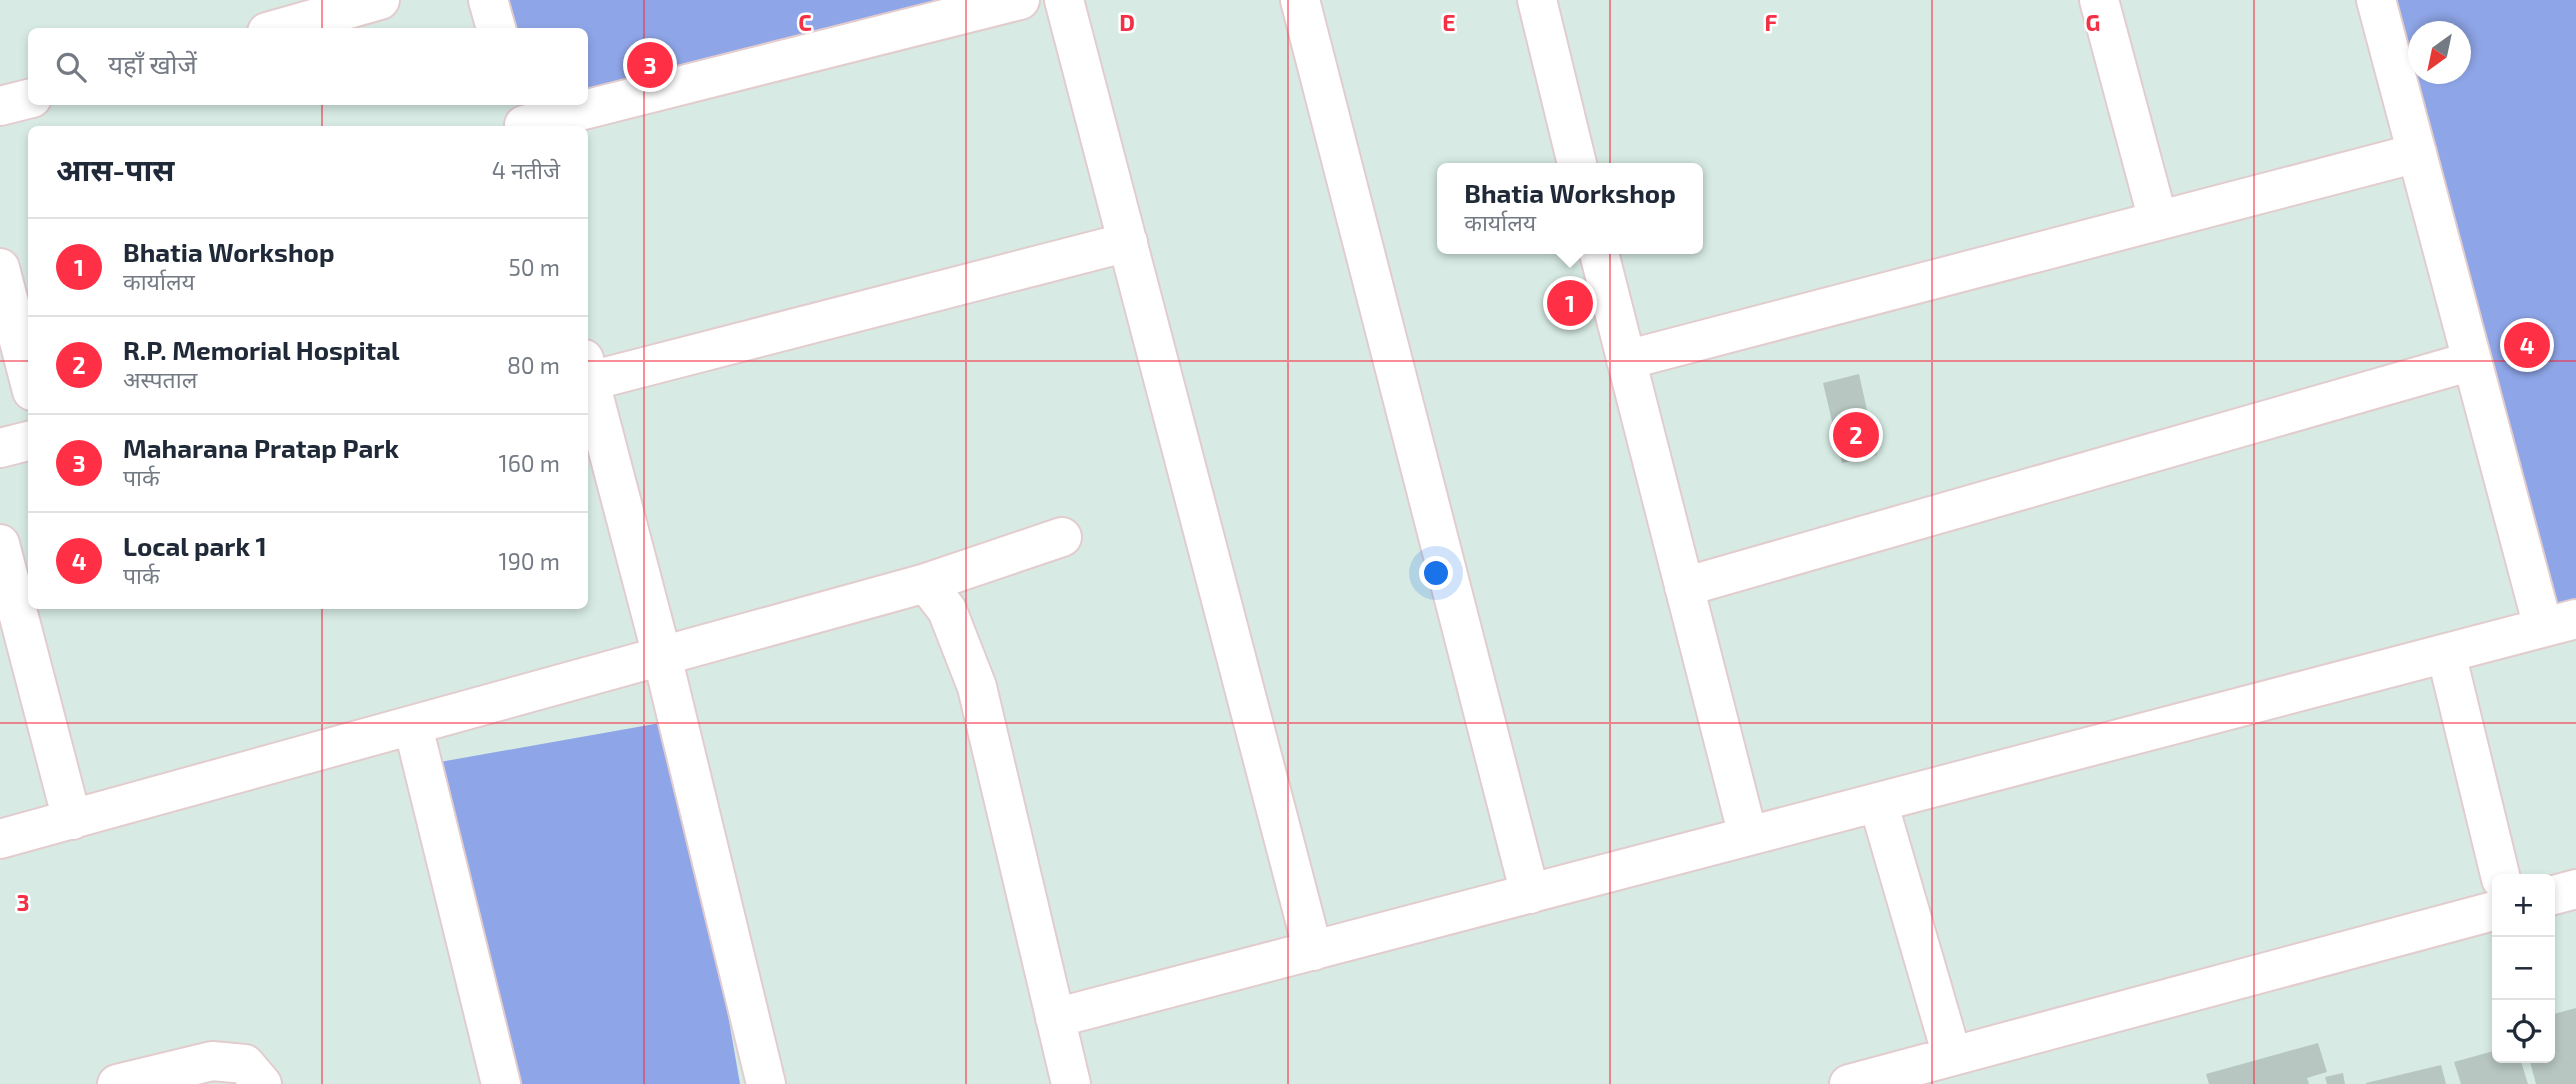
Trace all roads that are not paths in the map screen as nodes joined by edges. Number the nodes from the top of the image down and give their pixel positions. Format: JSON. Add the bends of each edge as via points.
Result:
{"nodes":[{"id":1,"x":380,"y":0,"type":"edge"},
{"id":2,"x":488,"y":0,"type":"edge"},
{"id":3,"x":1020,"y":0,"type":"edge"},
{"id":4,"x":1064,"y":0,"type":"edge"},
{"id":5,"x":1300,"y":0,"type":"edge"},
{"id":6,"x":1537,"y":0,"type":"edge"},
{"id":7,"x":2099,"y":0,"type":"edge"},
{"id":8,"x":2376,"y":0,"type":"edge"},
{"id":9,"x":281,"y":28,"type":"edge"},
{"id":10,"x":496,"y":28,"type":"edge"},
{"id":11,"x":28,"y":98,"type":"edge"},
{"id":12,"x":588,"y":103,"type":"edge"},
{"id":13,"x":581,"y":105,"type":"edge"},
{"id":14,"x":0,"y":106,"type":"edge"},
{"id":15,"x":522,"y":119,"type":"edge"},
{"id":16,"x":2417,"y":153,"type":"junction"},
{"id":17,"x":1577,"y":163,"type":"edge"},
{"id":18,"x":2158,"y":220,"type":"junction"},
{"id":19,"x":1128,"y":242,"type":"junction"},
{"id":20,"x":1599,"y":254,"type":"edge"},
{"id":21,"x":0,"y":268,"type":"edge"},
{"id":22,"x":1626,"y":360,"type":"junction"},
{"id":23,"x":2472,"y":361,"type":"junction"},
{"id":24,"x":588,"y":370,"type":"edge"},
{"id":25,"x":588,"y":374,"type":"edge"},
{"id":26,"x":28,"y":376,"type":"edge"},
{"id":27,"x":28,"y":441,"type":"edge"},
{"id":28,"x":0,"y":448,"type":"edge"},
{"id":29,"x":1062,"y":537,"type":"dead end"},
{"id":30,"x":0,"y":544,"type":"edge"},
{"id":31,"x":926,"y":583,"type":"junction"},
{"id":32,"x":1684,"y":587,"type":"junction"},
{"id":33,"x":2560,"y":623,"type":"edge"},
{"id":34,"x":2446,"y":653,"type":"junction"},
{"id":35,"x":662,"y":656,"type":"junction"},
{"id":36,"x":413,"y":726,"type":"junction"},
{"id":37,"x":1878,"y":802,"type":"junction"},
{"id":38,"x":72,"y":820,"type":"junction"},
{"id":39,"x":1748,"y":836,"type":"junction"},
{"id":40,"x":0,"y":839,"type":"edge"},
{"id":41,"x":2500,"y":874,"type":"edge"},
{"id":42,"x":2576,"y":890,"type":"edge"},
{"id":43,"x":1530,"y":894,"type":"junction"},
{"id":44,"x":2555,"y":896,"type":"edge"},
{"id":45,"x":2492,"y":912,"type":"edge"},
{"id":46,"x":1313,"y":951,"type":"junction"},
{"id":47,"x":1055,"y":1018,"type":"junction"},
{"id":48,"x":1952,"y":1056,"type":"junction"},
{"id":49,"x":117,"y":1084,"type":"edge"},
{"id":50,"x":262,"y":1084,"type":"edge"},
{"id":51,"x":501,"y":1084,"type":"edge"},
{"id":52,"x":766,"y":1084,"type":"edge"},
{"id":53,"x":1071,"y":1084,"type":"edge"},
{"id":54,"x":1849,"y":1084,"type":"edge"}],
"edges":[{"from":1,"to":9,"type":"street"},
{"from":2,"to":10,"type":"street"},
{"from":3,"to":12,"type":"street"},
{"from":4,"to":19,"type":"street"},
{"from":5,"to":43,"type":"street"},
{"from":6,"to":17,"type":"street"},
{"from":7,"to":18,"type":"street"},
{"from":8,"to":16,"type":"street"},
{"from":11,"to":14,"type":"street"},
{"from":13,"to":15,"type":"street"},
{"from":16,"to":18,"type":"street"},
{"from":16,"to":23,"type":"street"},
{"from":18,"to":22,"type":"street"},
{"from":19,"to":24,"type":"street"},
{"from":19,"to":46,"type":"street"},
{"from":20,"to":22,"type":"street"},
{"from":21,"to":26,"type":"street"},
{"from":22,"to":32,"type":"street"},
{"from":23,"to":32,"type":"street"},
{"from":23,"to":33,"type":"street"},
{"from":25,"to":35,"type":"street"},
{"from":27,"to":28,"type":"street"},
{"from":29,"to":31,"type":"street"},
{"from":30,"to":38,"type":"street"},
{"from":31,"to":35,"type":"street"},
{"from":31,"to":47,"type":"street","via":[[947,610],[977,687]]},
{"from":32,"to":39,"type":"street"},
{"from":33,"to":34,"type":"street"},
{"from":34,"to":37,"type":"street"},
{"from":34,"to":41,"type":"street"},
{"from":35,"to":36,"type":"street"},
{"from":35,"to":52,"type":"street"},
{"from":36,"to":38,"type":"street"},
{"from":36,"to":51,"type":"street"},
{"from":37,"to":39,"type":"street"},
{"from":37,"to":48,"type":"street"},
{"from":38,"to":40,"type":"street"},
{"from":39,"to":43,"type":"street"},
{"from":42,"to":44,"type":"street"},
{"from":43,"to":46,"type":"street"},
{"from":45,"to":48,"type":"street"},
{"from":46,"to":47,"type":"street"},
{"from":47,"to":53,"type":"street"},
{"from":48,"to":54,"type":"street"},
{"from":49,"to":50,"type":"street","via":[[212,1061],[245,1064]]}]}
